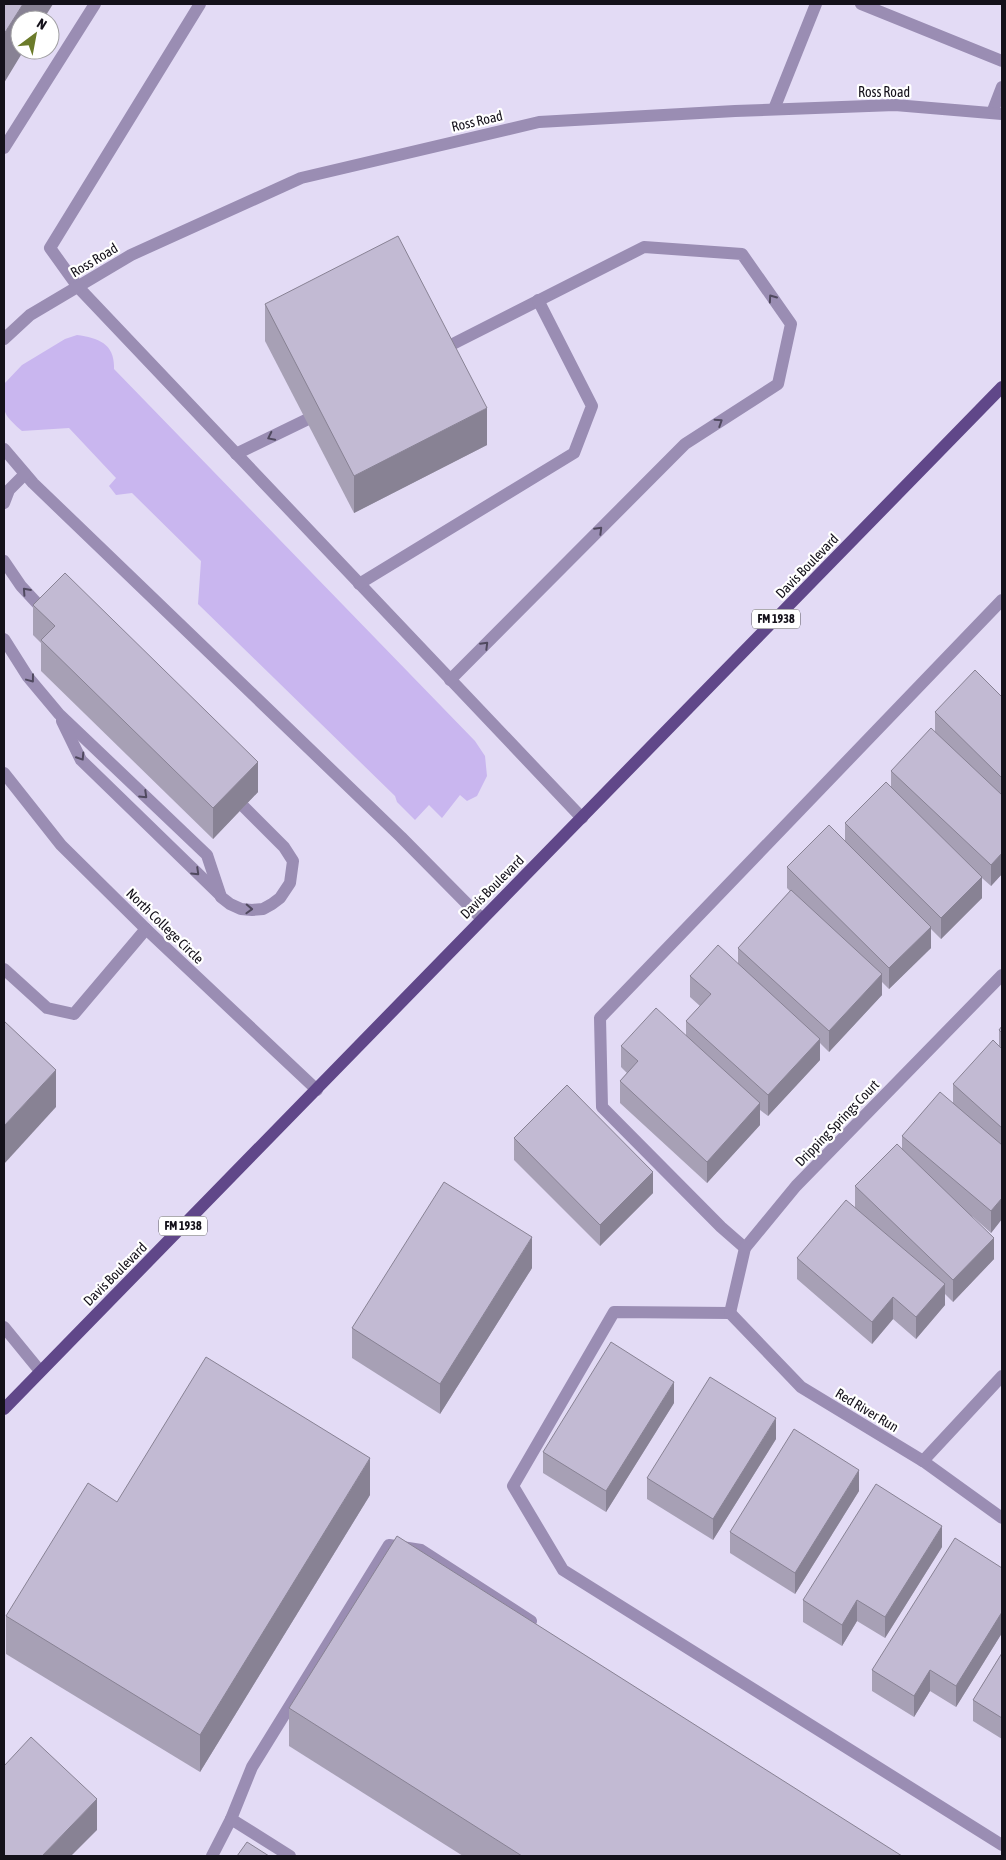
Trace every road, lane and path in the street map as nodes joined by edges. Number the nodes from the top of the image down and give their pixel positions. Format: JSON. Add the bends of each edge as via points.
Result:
{"nodes":[{"id":1,"x":95,"y":4,"type":"edge"},
{"id":2,"x":200,"y":4,"type":"edge"},
{"id":3,"x":816,"y":4,"type":"edge"},
{"id":4,"x":861,"y":4,"type":"edge"},
{"id":5,"x":1002,"y":61,"type":"edge"},
{"id":6,"x":1002,"y":87,"type":"edge"},
{"id":7,"x":774,"y":110,"type":"junction"},
{"id":8,"x":997,"y":113,"type":"edge"},
{"id":9,"x":4,"y":148,"type":"edge"},
{"id":10,"x":78,"y":287,"type":"junction"},
{"id":11,"x":538,"y":300,"type":"junction"},
{"id":12,"x":4,"y":339,"type":"edge"},
{"id":13,"x":438,"y":351,"type":"edge"},
{"id":14,"x":1002,"y":387,"type":"edge"},
{"id":15,"x":306,"y":420,"type":"edge"},
{"id":16,"x":4,"y":449,"type":"edge"},
{"id":17,"x":236,"y":454,"type":"junction"},
{"id":18,"x":25,"y":474,"type":"junction"},
{"id":19,"x":4,"y":502,"type":"edge"},
{"id":20,"x":4,"y":561,"type":"edge"},
{"id":21,"x":359,"y":584,"type":"junction"},
{"id":22,"x":1002,"y":600,"type":"edge"},
{"id":23,"x":51,"y":618,"type":"edge"},
{"id":24,"x":4,"y":639,"type":"edge"},
{"id":25,"x":450,"y":680,"type":"junction"},
{"id":26,"x":59,"y":714,"type":"junction"},
{"id":27,"x":4,"y":773,"type":"edge"},
{"id":28,"x":244,"y":807,"type":"dead end"},
{"id":29,"x":582,"y":818,"type":"junction"},
{"id":30,"x":222,"y":897,"type":"junction"},
{"id":31,"x":482,"y":919,"type":"junction"},
{"id":32,"x":146,"y":929,"type":"junction"},
{"id":33,"x":4,"y":969,"type":"edge"},
{"id":34,"x":1002,"y":975,"type":"edge"},
{"id":35,"x":317,"y":1090,"type":"junction"},
{"id":36,"x":745,"y":1248,"type":"junction"},
{"id":37,"x":730,"y":1313,"type":"junction"},
{"id":38,"x":4,"y":1327,"type":"edge"},
{"id":39,"x":40,"y":1371,"type":"junction"},
{"id":40,"x":1002,"y":1376,"type":"edge"},
{"id":41,"x":4,"y":1409,"type":"edge"},
{"id":42,"x":923,"y":1461,"type":"junction"},
{"id":43,"x":1002,"y":1518,"type":"edge"},
{"id":44,"x":538,"y":1626,"type":"edge"},
{"id":45,"x":231,"y":1819,"type":"junction"},
{"id":46,"x":1002,"y":1845,"type":"edge"},
{"id":47,"x":212,"y":1856,"type":"edge"},
{"id":48,"x":290,"y":1856,"type":"edge"}],
"edges":[{"from":1,"to":9,"type":"street"},
{"from":2,"to":10,"type":"street","via":[[50,248]]},
{"from":3,"to":7,"type":"street"},
{"from":4,"to":5,"type":"street"},
{"from":6,"to":8,"type":"street"},
{"from":7,"to":8,"type":"street","name":"Ross Road","via":[[894,105]]},
{"from":7,"to":10,"type":"street","name":"Ross Road","via":[[539,122],[301,178],[131,255]]},
{"from":10,"to":12,"type":"street","name":"Ross Road","via":[[30,315]]},
{"from":10,"to":17,"type":"street"},
{"from":11,"to":13,"type":"street"},
{"from":11,"to":21,"type":"street","via":[[592,406],[574,453]]},
{"from":25,"to":11,"type":"street","one_way":true,"via":[[685,444],[778,384],[791,324],[742,254],[644,247]]},
{"from":14,"to":29,"type":"main road","name":"Davis Boulevard","number":"FM 1938"},
{"from":15,"to":17,"type":"street","one_way":true},
{"from":16,"to":18,"type":"street"},
{"from":17,"to":21,"type":"street"},
{"from":18,"to":19,"type":"street"},
{"from":18,"to":31,"type":"street"},
{"from":23,"to":20,"type":"street","one_way":true,"via":[[21,586]]},
{"from":21,"to":25,"type":"street"},
{"from":22,"to":36,"type":"street","via":[[600,1018],[602,1108]]},
{"from":24,"to":26,"type":"street","one_way":true,"via":[[28,677]]},
{"from":25,"to":29,"type":"street"},
{"from":26,"to":30,"type":"street","one_way":true,"via":[[81,760]]},
{"from":26,"to":30,"type":"street","one_way":true,"via":[[207,855]]},
{"from":27,"to":32,"type":"street","name":"North College Circle","via":[[61,845]]},
{"from":30,"to":28,"type":"street","one_way":true,"via":[[241,909],[264,909],[280,898],[293,872],[293,861],[284,847]]},
{"from":29,"to":31,"type":"main road","name":"Davis Boulevard","number":"FM 1938"},
{"from":31,"to":35,"type":"main road","name":"Davis Boulevard","number":"FM 1938"},
{"from":32,"to":33,"type":"street","via":[[74,1014],[47,1008]]},
{"from":32,"to":35,"type":"street","name":"North College Circle"},
{"from":34,"to":36,"type":"street","name":"Dripping Springs Court","via":[[796,1186]]},
{"from":35,"to":39,"type":"main road","name":"Davis Boulevard","number":"FM 1938"},
{"from":36,"to":37,"type":"street","name":"Dripping Springs Court"},
{"from":37,"to":42,"type":"street","name":"Red River Run","via":[[800,1387]]},
{"from":37,"to":46,"type":"street","via":[[614,1312],[513,1486],[563,1570]]},
{"from":38,"to":39,"type":"street"},
{"from":39,"to":41,"type":"main road","name":"Davis Boulevard","number":"FM 1938"},
{"from":40,"to":42,"type":"street"},
{"from":42,"to":43,"type":"street","name":"Red River Run"},
{"from":44,"to":45,"type":"street","via":[[421,1550],[390,1545],[252,1767]]},
{"from":45,"to":47,"type":"street"},
{"from":45,"to":48,"type":"street"}]}
